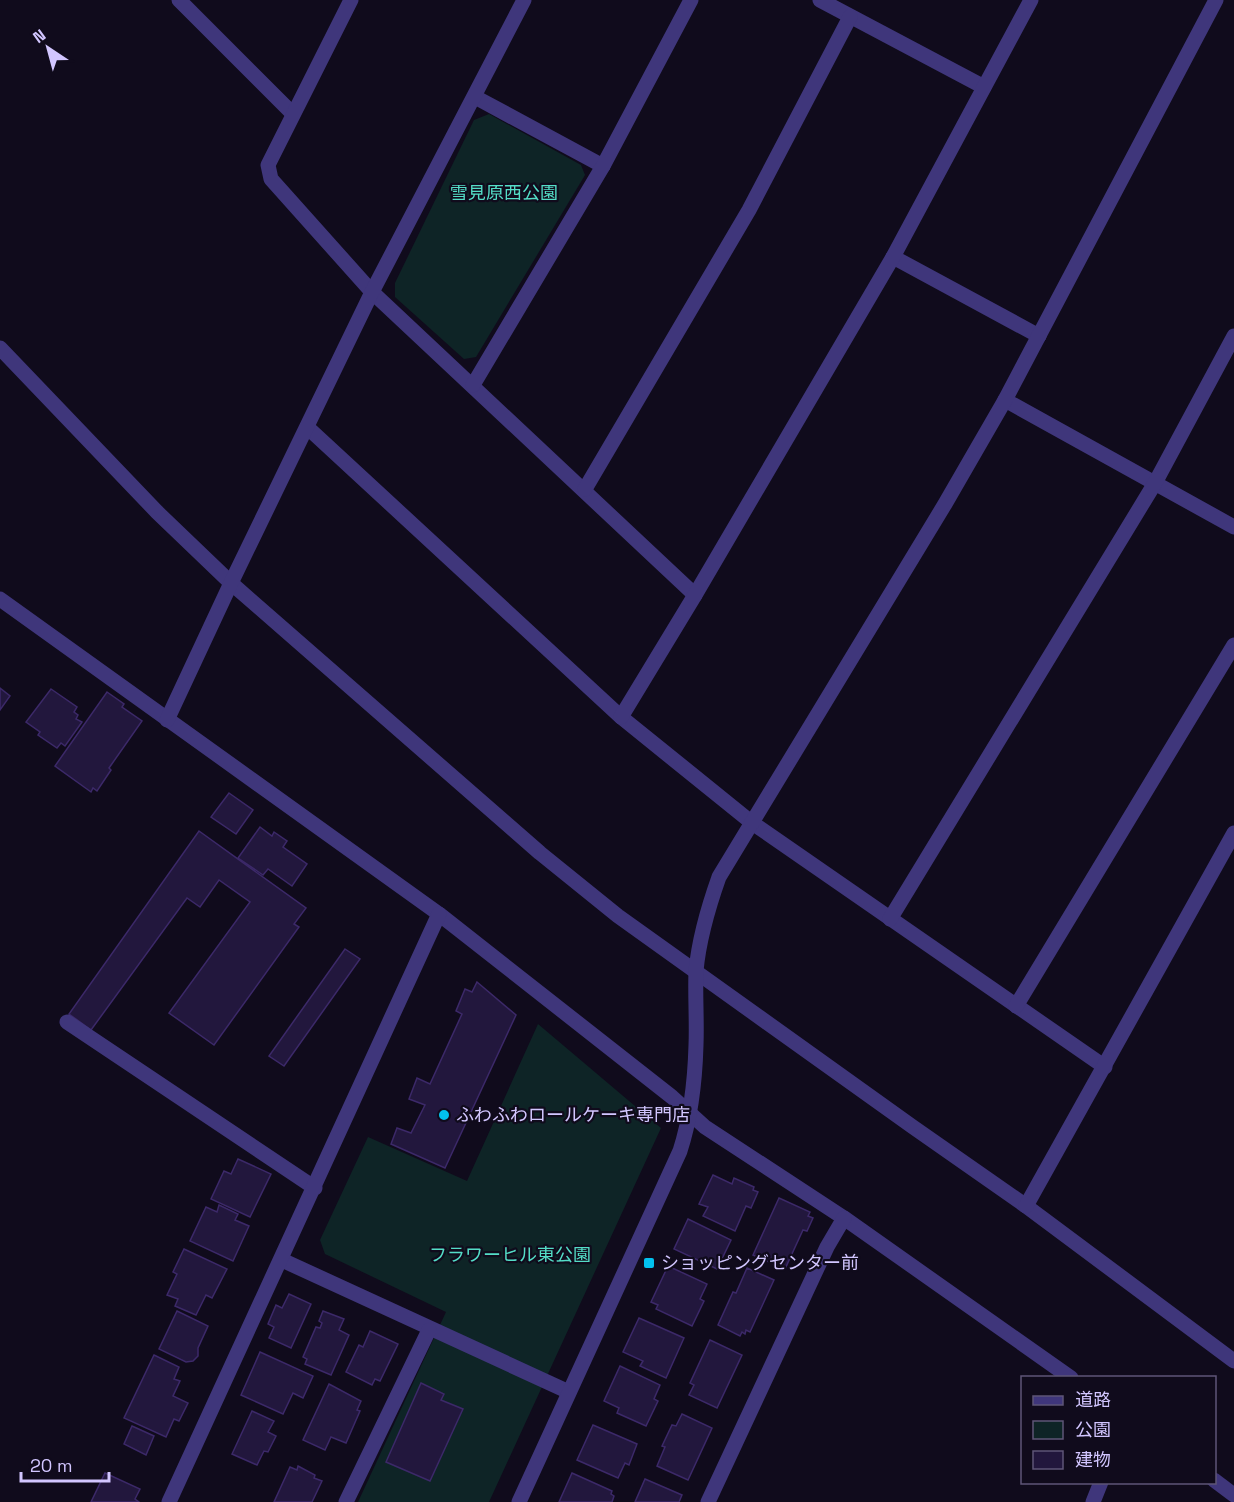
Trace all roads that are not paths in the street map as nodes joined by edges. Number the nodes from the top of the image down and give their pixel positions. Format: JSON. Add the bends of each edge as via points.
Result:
{"nodes":[{"id":1,"x":179,"y":0,"type":"edge"},
{"id":2,"x":351,"y":0,"type":"edge"},
{"id":3,"x":524,"y":0,"type":"edge"},
{"id":4,"x":691,"y":0,"type":"edge"},
{"id":5,"x":820,"y":0,"type":"edge"},
{"id":6,"x":1031,"y":0,"type":"edge"},
{"id":7,"x":1216,"y":0,"type":"edge"},
{"id":8,"x":850,"y":16,"type":"junction"},
{"id":9,"x":984,"y":87,"type":"junction"},
{"id":10,"x":474,"y":97,"type":"junction"},
{"id":11,"x":293,"y":114,"type":"junction"},
{"id":12,"x":603,"y":166,"type":"junction"},
{"id":13,"x":893,"y":257,"type":"junction"},
{"id":14,"x":372,"y":292,"type":"junction"},
{"id":15,"x":1039,"y":336,"type":"junction"},
{"id":16,"x":1234,"y":336,"type":"edge"},
{"id":17,"x":0,"y":348,"type":"edge"},
{"id":18,"x":473,"y":386,"type":"junction"},
{"id":19,"x":1005,"y":400,"type":"junction"},
{"id":20,"x":307,"y":427,"type":"junction"},
{"id":21,"x":1155,"y":483,"type":"junction"},
{"id":22,"x":585,"y":489,"type":"junction"},
{"id":23,"x":1234,"y":527,"type":"edge"},
{"id":24,"x":231,"y":583,"type":"junction"},
{"id":25,"x":695,"y":595,"type":"junction"},
{"id":26,"x":1,"y":603,"type":"edge"},
{"id":27,"x":1234,"y":645,"type":"edge"},
{"id":28,"x":621,"y":717,"type":"junction"},
{"id":29,"x":167,"y":720,"type":"junction"},
{"id":30,"x":751,"y":822,"type":"junction"},
{"id":31,"x":1234,"y":833,"type":"edge"},
{"id":32,"x":440,"y":914,"type":"junction"},
{"id":33,"x":890,"y":920,"type":"junction"},
{"id":34,"x":696,"y":972,"type":"junction"},
{"id":35,"x":1016,"y":1006,"type":"junction"},
{"id":36,"x":68,"y":1022,"type":"dead end"},
{"id":37,"x":1105,"y":1067,"type":"junction"},
{"id":38,"x":690,"y":1112,"type":"junction"},
{"id":39,"x":315,"y":1188,"type":"junction"},
{"id":40,"x":1026,"y":1206,"type":"junction"},
{"id":41,"x":843,"y":1218,"type":"junction"},
{"id":42,"x":282,"y":1260,"type":"junction"},
{"id":43,"x":429,"y":1330,"type":"junction"},
{"id":44,"x":1234,"y":1361,"type":"edge"},
{"id":45,"x":1070,"y":1376,"type":"edge"},
{"id":46,"x":569,"y":1392,"type":"junction"},
{"id":47,"x":1216,"y":1481,"type":"edge"},
{"id":48,"x":1100,"y":1484,"type":"edge"},
{"id":49,"x":1234,"y":1495,"type":"edge"},
{"id":50,"x":169,"y":1502,"type":"edge"},
{"id":51,"x":346,"y":1502,"type":"edge"},
{"id":52,"x":519,"y":1502,"type":"edge"},
{"id":53,"x":708,"y":1502,"type":"edge"},
{"id":54,"x":1093,"y":1502,"type":"edge"}],
"edges":[{"from":1,"to":11,"type":"street"},
{"from":2,"to":11,"type":"street"},
{"from":3,"to":10,"type":"street"},
{"from":4,"to":12,"type":"street"},
{"from":5,"to":8,"type":"street"},
{"from":6,"to":9,"type":"street"},
{"from":7,"to":15,"type":"street"},
{"from":8,"to":9,"type":"street"},
{"from":8,"to":22,"type":"street","via":[[749,210]]},
{"from":9,"to":13,"type":"street"},
{"from":10,"to":12,"type":"street"},
{"from":10,"to":14,"type":"street"},
{"from":11,"to":14,"type":"street","via":[[268,165],[271,179]]},
{"from":12,"to":18,"type":"street"},
{"from":13,"to":15,"type":"street"},
{"from":13,"to":25,"type":"street"},
{"from":14,"to":18,"type":"street"},
{"from":14,"to":20,"type":"street"},
{"from":15,"to":19,"type":"street"},
{"from":16,"to":21,"type":"street"},
{"from":17,"to":24,"type":"street","via":[[157,512]]},
{"from":18,"to":22,"type":"street"},
{"from":19,"to":21,"type":"street"},
{"from":19,"to":30,"type":"street"},
{"from":20,"to":24,"type":"street"},
{"from":20,"to":28,"type":"street"},
{"from":21,"to":23,"type":"street"},
{"from":21,"to":33,"type":"street"},
{"from":22,"to":25,"type":"street"},
{"from":24,"to":29,"type":"street"},
{"from":24,"to":34,"type":"street","via":[[540,853]]},
{"from":25,"to":28,"type":"street"},
{"from":26,"to":29,"type":"street"},
{"from":27,"to":35,"type":"street"},
{"from":28,"to":30,"type":"street"},
{"from":29,"to":32,"type":"street"},
{"from":30,"to":33,"type":"street"},
{"from":30,"to":34,"type":"street","via":[[719,877],[707,909]]},
{"from":31,"to":37,"type":"street"},
{"from":32,"to":38,"type":"street"},
{"from":32,"to":39,"type":"street"},
{"from":33,"to":35,"type":"street"},
{"from":34,"to":38,"type":"street","via":[[696,1047]]},
{"from":34,"to":40,"type":"street"},
{"from":35,"to":37,"type":"street"},
{"from":36,"to":39,"type":"street"},
{"from":37,"to":40,"type":"street"},
{"from":38,"to":41,"type":"street","via":[[705,1127]]},
{"from":38,"to":46,"type":"street","via":[[680,1151]]},
{"from":39,"to":42,"type":"street"},
{"from":40,"to":44,"type":"street"},
{"from":41,"to":45,"type":"street"},
{"from":41,"to":53,"type":"street"},
{"from":42,"to":43,"type":"street"},
{"from":42,"to":50,"type":"street"},
{"from":43,"to":46,"type":"street"},
{"from":43,"to":51,"type":"street"},
{"from":46,"to":52,"type":"street"},
{"from":47,"to":49,"type":"street"},
{"from":48,"to":54,"type":"street"}]}
